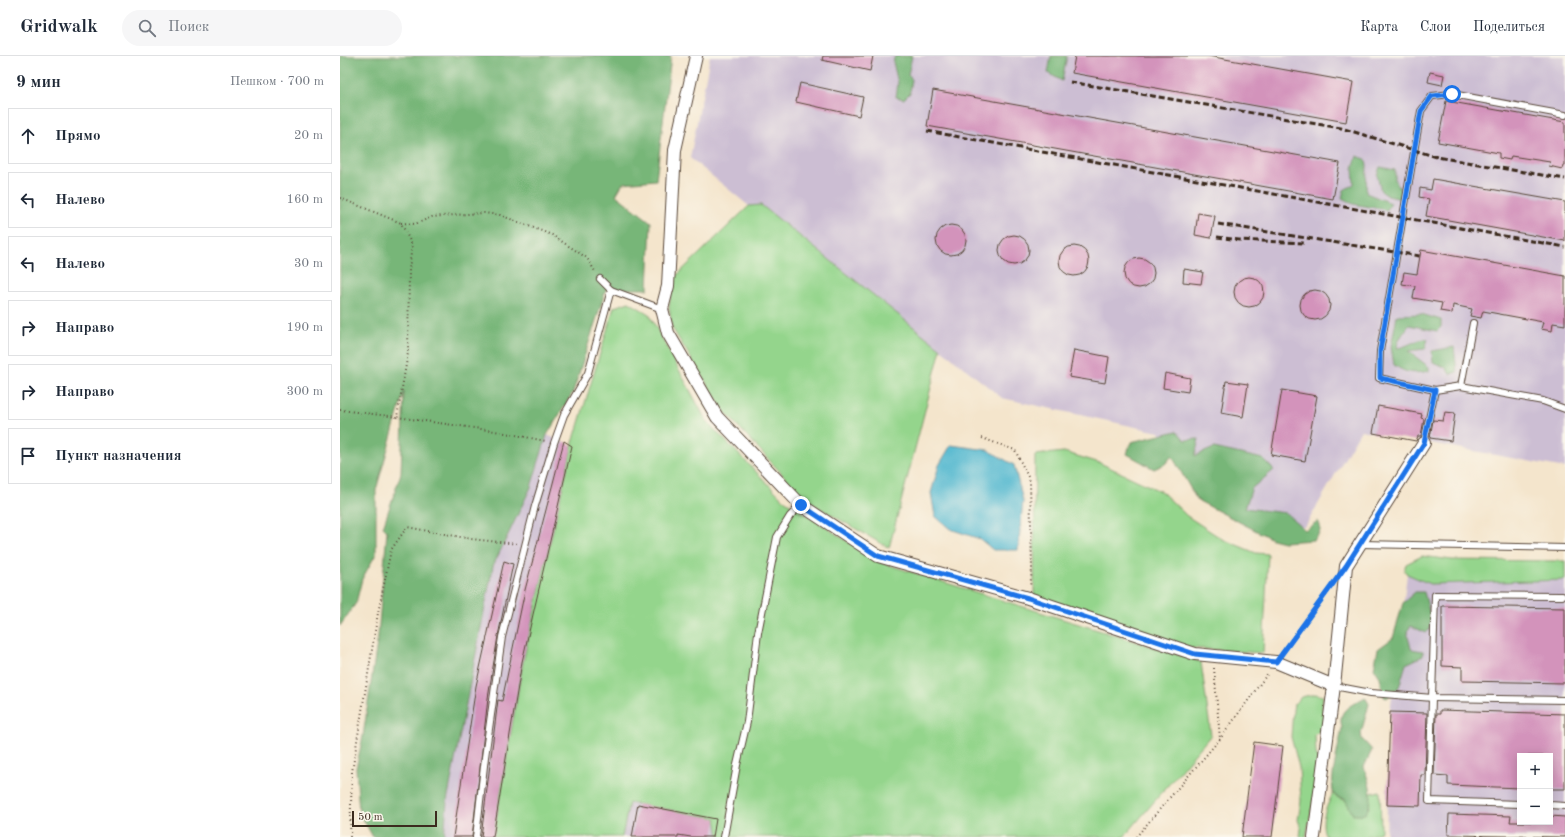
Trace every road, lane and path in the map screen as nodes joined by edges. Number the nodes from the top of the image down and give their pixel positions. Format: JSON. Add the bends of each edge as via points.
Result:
{"nodes":[{"id":1,"x":696,"y":56,"type":"edge"},
{"id":2,"x":1565,"y":115,"type":"edge"},
{"id":3,"x":340,"y":198,"type":"edge"},
{"id":4,"x":401,"y":223,"type":"junction"},
{"id":5,"x":600,"y":279,"type":"joint"},
{"id":6,"x":611,"y":290,"type":"junction"},
{"id":7,"x":662,"y":309,"type":"junction"},
{"id":8,"x":1473,"y":323,"type":"dead end"},
{"id":9,"x":1461,"y":386,"type":"junction"},
{"id":10,"x":1435,"y":390,"type":"junction"},
{"id":11,"x":1565,"y":409,"type":"edge"},
{"id":12,"x":340,"y":410,"type":"edge"},
{"id":13,"x":397,"y":417,"type":"junction"},
{"id":14,"x":982,"y":438,"type":"dead end"},
{"id":15,"x":554,"y":443,"type":"junction"},
{"id":16,"x":1424,"y":443,"type":"joint"},
{"id":17,"x":801,"y":505,"type":"junction"},
{"id":18,"x":1360,"y":544,"type":"junction"},
{"id":19,"x":525,"y":546,"type":"junction"},
{"id":20,"x":1565,"y":548,"type":"edge"},
{"id":21,"x":1332,"y":585,"type":"dead end"},
{"id":22,"x":1562,"y":596,"type":"dead end"},
{"id":23,"x":1028,"y":598,"type":"junction"},
{"id":24,"x":1209,"y":655,"type":"junction"},
{"id":25,"x":1276,"y":662,"type":"junction"},
{"id":26,"x":1334,"y":686,"type":"junction"},
{"id":27,"x":1433,"y":698,"type":"junction"},
{"id":28,"x":1565,"y":700,"type":"edge"},
{"id":29,"x":1220,"y":739,"type":"junction"},
{"id":30,"x":1517,"y":804,"type":"edge"},
{"id":31,"x":1553,"y":805,"type":"edge"},
{"id":32,"x":1565,"y":806,"type":"edge"},
{"id":33,"x":350,"y":837,"type":"edge"},
{"id":34,"x":476,"y":837,"type":"edge"},
{"id":35,"x":724,"y":837,"type":"edge"},
{"id":36,"x":1136,"y":837,"type":"edge"},
{"id":37,"x":1314,"y":837,"type":"edge"}],
"edges":[{"from":1,"to":7,"type":"street","via":[[675,150],[668,286]]},
{"from":2,"to":10,"type":"lane","via":[[1452,94],[1432,96],[1421,111],[1380,351],[1380,378]]},
{"from":3,"to":4,"type":"path"},
{"from":4,"to":5,"type":"path","via":[[415,224],[432,218],[454,215],[484,213],[500,216],[552,235],[586,258]]},
{"from":4,"to":13,"type":"path","via":[[412,245],[409,270],[408,353]]},
{"from":5,"to":6,"type":"lane"},
{"from":6,"to":7,"type":"lane"},
{"from":6,"to":15,"type":"lane","via":[[588,373],[564,415]]},
{"from":7,"to":17,"type":"street","via":[[668,333],[717,417]]},
{"from":8,"to":9,"type":"lane"},
{"from":9,"to":10,"type":"lane"},
{"from":9,"to":11,"type":"lane","via":[[1543,401]]},
{"from":10,"to":16,"type":"lane"},
{"from":12,"to":13,"type":"path"},
{"from":13,"to":15,"type":"path","via":[[495,431]]},
{"from":14,"to":23,"type":"path","via":[[1015,450],[1030,481],[1032,570]]},
{"from":15,"to":19,"type":"lane"},
{"from":16,"to":18,"type":"street"},
{"from":17,"to":23,"type":"street","via":[[878,556]]},
{"from":17,"to":35,"type":"lane","via":[[790,516],[777,537],[758,633],[747,722]]},
{"from":18,"to":20,"type":"lane"},
{"from":18,"to":26,"type":"street","via":[[1346,566]]},
{"from":19,"to":33,"type":"path","via":[[407,527],[391,550],[353,764]]},
{"from":19,"to":34,"type":"lane","via":[[502,637]]},
{"from":21,"to":25,"type":"path"},
{"from":22,"to":27,"type":"lane","via":[[1435,595]]},
{"from":23,"to":24,"type":"street","via":[[1195,654]]},
{"from":24,"to":25,"type":"street"},
{"from":24,"to":29,"type":"path","via":[[1215,669]]},
{"from":25,"to":26,"type":"street"},
{"from":25,"to":29,"type":"path"},
{"from":26,"to":27,"type":"lane","via":[[1371,693]]},
{"from":26,"to":37,"type":"street"},
{"from":27,"to":28,"type":"lane"},
{"from":27,"to":30,"type":"lane","via":[[1429,801]]},
{"from":29,"to":36,"type":"path"},
{"from":31,"to":32,"type":"lane"}]}
